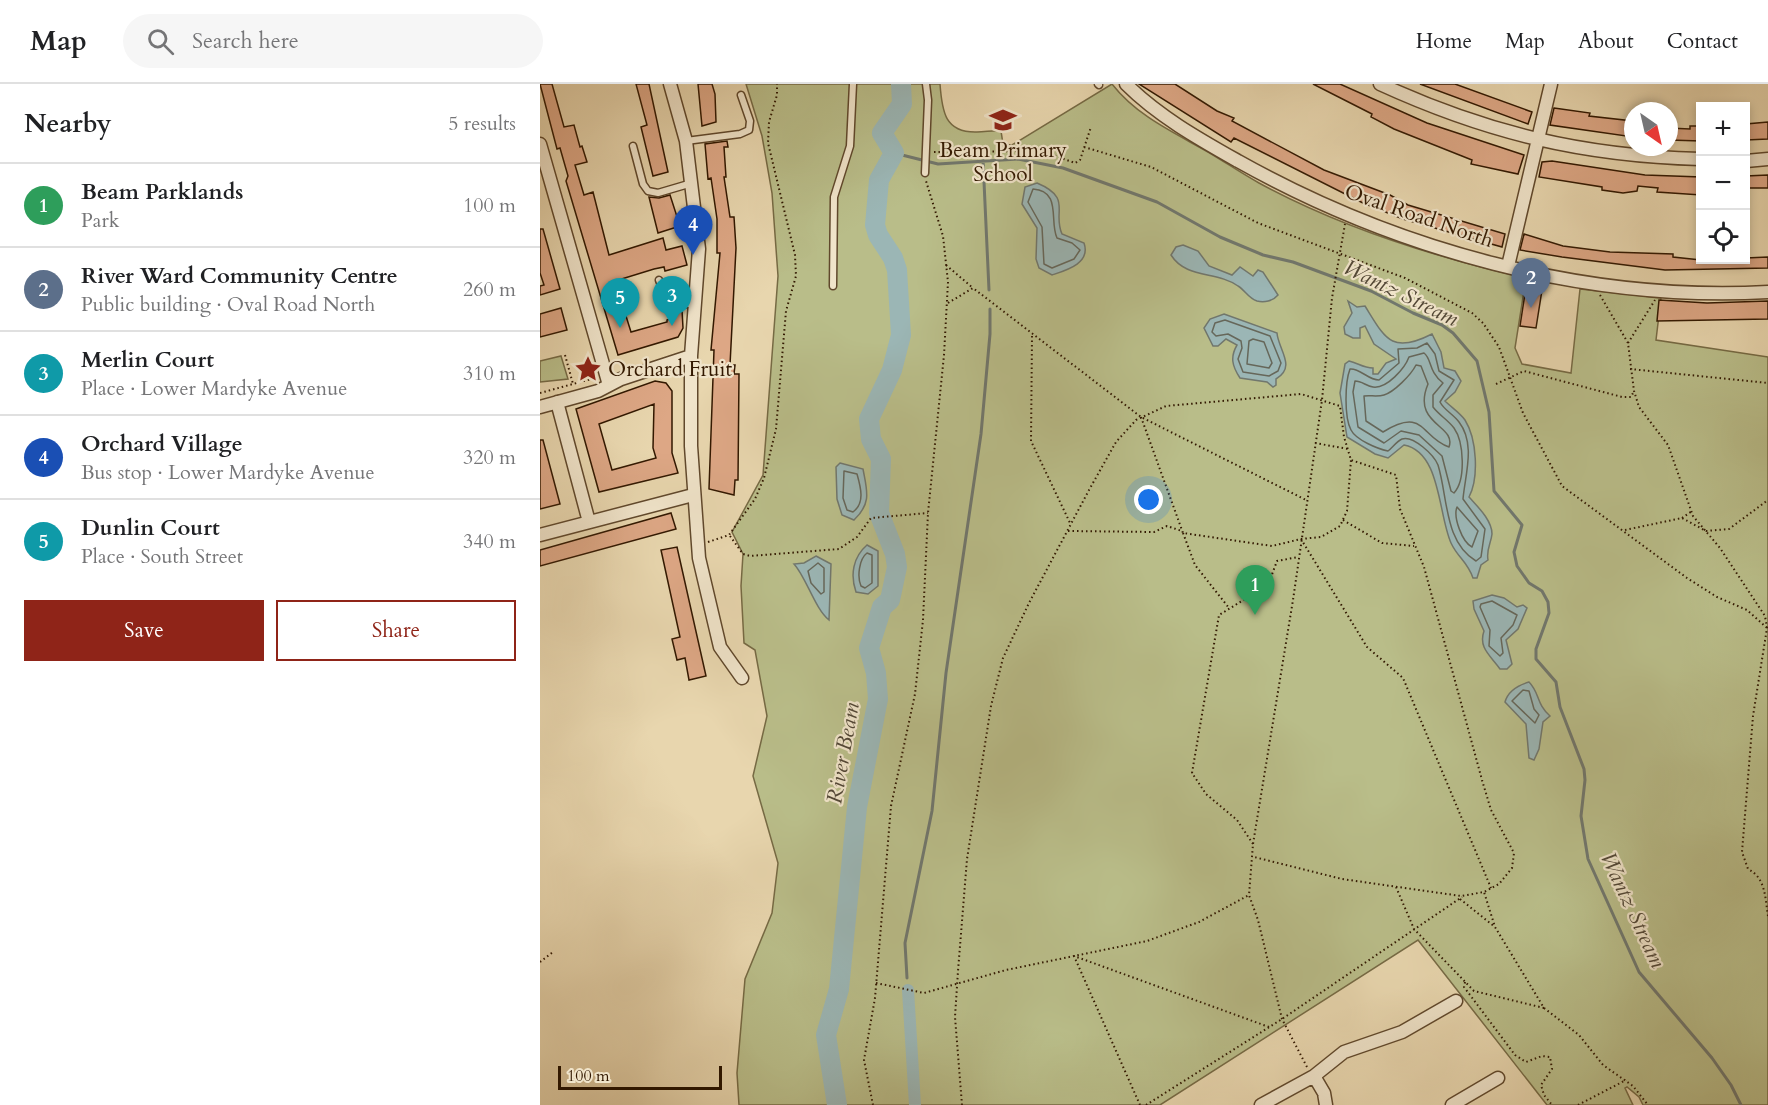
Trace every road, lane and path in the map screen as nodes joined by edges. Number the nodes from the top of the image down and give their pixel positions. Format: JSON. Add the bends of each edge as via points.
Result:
{"nodes":[{"id":1,"x":670,"y":84,"type":"edge"},
{"id":2,"x":777,"y":84,"type":"edge"},
{"id":3,"x":853,"y":84,"type":"edge"},
{"id":4,"x":926,"y":84,"type":"edge"},
{"id":5,"x":1126,"y":84,"type":"edge"},
{"id":6,"x":1380,"y":84,"type":"edge"},
{"id":7,"x":1551,"y":84,"type":"edge"},
{"id":8,"x":741,"y":95,"type":"dead end"},
{"id":9,"x":1091,"y":127,"type":"dead end"},
{"id":10,"x":686,"y":141,"type":"junction"},
{"id":11,"x":1537,"y":141,"type":"junction"},
{"id":12,"x":540,"y":144,"type":"edge"},
{"id":13,"x":633,"y":146,"type":"dead end"},
{"id":14,"x":1084,"y":147,"type":"junction"},
{"id":15,"x":925,"y":153,"type":"junction"},
{"id":16,"x":1696,"y":159,"type":"edge"},
{"id":17,"x":1768,"y":159,"type":"edge"},
{"id":18,"x":1750,"y":161,"type":"edge"},
{"id":19,"x":925,"y":173,"type":"joint"},
{"id":20,"x":692,"y":183,"type":"junction"},
{"id":21,"x":1347,"y":214,"type":"junction"},
{"id":22,"x":1339,"y":254,"type":"junction"},
{"id":23,"x":946,"y":265,"type":"junction"},
{"id":24,"x":1508,"y":266,"type":"junction"},
{"id":25,"x":659,"y":280,"type":"dead end"},
{"id":26,"x":1596,"y":284,"type":"junction"},
{"id":27,"x":833,"y":286,"type":"dead end"},
{"id":28,"x":973,"y":288,"type":"junction"},
{"id":29,"x":1660,"y":292,"type":"junction"},
{"id":30,"x":1768,"y":292,"type":"edge"},
{"id":31,"x":696,"y":303,"type":"junction"},
{"id":32,"x":946,"y":304,"type":"junction"},
{"id":33,"x":1032,"y":336,"type":"junction"},
{"id":34,"x":1628,"y":343,"type":"junction"},
{"id":35,"x":565,"y":355,"type":"dead end"},
{"id":36,"x":691,"y":356,"type":"junction"},
{"id":37,"x":1630,"y":369,"type":"junction"},
{"id":38,"x":1510,"y":376,"type":"junction"},
{"id":39,"x":608,"y":380,"type":"junction"},
{"id":40,"x":1768,"y":383,"type":"edge"},
{"id":41,"x":573,"y":384,"type":"junction"},
{"id":42,"x":1496,"y":384,"type":"dead end"},
{"id":43,"x":1634,"y":391,"type":"junction"},
{"id":44,"x":540,"y":393,"type":"edge"},
{"id":45,"x":1322,"y":400,"type":"junction"},
{"id":46,"x":557,"y":402,"type":"junction"},
{"id":47,"x":540,"y":407,"type":"edge"},
{"id":48,"x":1142,"y":417,"type":"junction"},
{"id":49,"x":1315,"y":443,"type":"junction"},
{"id":50,"x":1348,"y":449,"type":"junction"},
{"id":51,"x":1351,"y":460,"type":"junction"},
{"id":52,"x":693,"y":495,"type":"junction"},
{"id":53,"x":1306,"y":500,"type":"junction"},
{"id":54,"x":1768,"y":500,"type":"edge"},
{"id":55,"x":1692,"y":511,"type":"junction"},
{"id":56,"x":928,"y":513,"type":"junction"},
{"id":57,"x":1682,"y":518,"type":"junction"},
{"id":58,"x":1343,"y":520,"type":"junction"},
{"id":59,"x":589,"y":522,"type":"junction"},
{"id":60,"x":1071,"y":525,"type":"junction"},
{"id":61,"x":1625,"y":530,"type":"junction"},
{"id":62,"x":1068,"y":531,"type":"junction"},
{"id":63,"x":1706,"y":531,"type":"junction"},
{"id":64,"x":1182,"y":532,"type":"junction"},
{"id":65,"x":540,"y":535,"type":"edge"},
{"id":66,"x":729,"y":535,"type":"junction"},
{"id":67,"x":1301,"y":539,"type":"junction"},
{"id":68,"x":698,"y":544,"type":"junction"},
{"id":69,"x":1416,"y":546,"type":"junction"},
{"id":70,"x":1299,"y":557,"type":"junction"},
{"id":71,"x":1229,"y":608,"type":"junction"},
{"id":72,"x":1767,"y":628,"type":"edge"},
{"id":73,"x":742,"y":678,"type":"dead end"},
{"id":74,"x":1253,"y":844,"type":"junction"},
{"id":75,"x":1254,"y":857,"type":"junction"},
{"id":76,"x":1396,"y":887,"type":"junction"},
{"id":77,"x":1491,"y":888,"type":"junction"},
{"id":78,"x":1484,"y":892,"type":"junction"},
{"id":79,"x":1249,"y":895,"type":"junction"},
{"id":80,"x":1464,"y":896,"type":"junction"},
{"id":81,"x":1460,"y":898,"type":"junction"},
{"id":82,"x":1768,"y":916,"type":"edge"},
{"id":83,"x":1495,"y":927,"type":"junction"},
{"id":84,"x":1414,"y":929,"type":"junction"},
{"id":85,"x":553,"y":952,"type":"dead end"},
{"id":86,"x":1074,"y":956,"type":"junction"},
{"id":87,"x":540,"y":962,"type":"edge"},
{"id":88,"x":957,"y":982,"type":"junction"},
{"id":89,"x":1465,"y":982,"type":"junction"},
{"id":90,"x":876,"y":983,"type":"junction"},
{"id":91,"x":1456,"y":1001,"type":"dead end"},
{"id":92,"x":1544,"y":1008,"type":"junction"},
{"id":93,"x":1282,"y":1019,"type":"junction"},
{"id":94,"x":1269,"y":1027,"type":"junction"},
{"id":95,"x":1314,"y":1076,"type":"junction"},
{"id":96,"x":1498,"y":1078,"type":"dead end"},
{"id":97,"x":1626,"y":1080,"type":"junction"},
{"id":98,"x":873,"y":1105,"type":"edge"},
{"id":99,"x":962,"y":1105,"type":"edge"},
{"id":100,"x":1140,"y":1105,"type":"edge"},
{"id":101,"x":1146,"y":1105,"type":"edge"},
{"id":102,"x":1261,"y":1105,"type":"edge"},
{"id":103,"x":1326,"y":1105,"type":"edge"},
{"id":104,"x":1452,"y":1105,"type":"edge"},
{"id":105,"x":1552,"y":1105,"type":"edge"},
{"id":106,"x":1578,"y":1105,"type":"edge"},
{"id":107,"x":1648,"y":1105,"type":"edge"}],
"edges":[{"from":1,"to":10,"type":"street"},
{"from":2,"to":66,"type":"path","via":[[768,143],[795,255],[796,276],[786,311],[776,429],[767,468],[755,499]]},
{"from":3,"to":27,"type":"lane","via":[[850,146],[834,197]]},
{"from":4,"to":15,"type":"lane"},
{"from":5,"to":21,"type":"street","name":"Oval Road North","via":[[1145,102],[1209,144],[1272,181]]},
{"from":6,"to":11,"type":"street","via":[[1472,122]]},
{"from":7,"to":11,"type":"street"},
{"from":8,"to":10,"type":"lane","via":[[749,130]]},
{"from":9,"to":14,"type":"path"},
{"from":10,"to":20,"type":"street"},
{"from":11,"to":16,"type":"street","via":[[1640,157]]},
{"from":11,"to":24,"type":"street"},
{"from":12,"to":39,"type":"street"},
{"from":13,"to":20,"type":"lane","via":[[648,191],[658,193]]},
{"from":14,"to":15,"type":"path","via":[[1075,163],[1042,151]]},
{"from":14,"to":22,"type":"path","via":[[1151,167],[1258,223]]},
{"from":15,"to":19,"type":"lane"},
{"from":17,"to":18,"type":"street"},
{"from":19,"to":23,"type":"path","via":[[943,236]]},
{"from":20,"to":31,"type":"street","via":[[699,249]]},
{"from":21,"to":22,"type":"path"},
{"from":21,"to":24,"type":"street","name":"Oval Road North","via":[[1410,238]]},
{"from":22,"to":38,"type":"path","via":[[1405,278],[1472,313],[1499,347]]},
{"from":22,"to":45,"type":"path"},
{"from":23,"to":28,"type":"path"},
{"from":23,"to":32,"type":"path"},
{"from":24,"to":26,"type":"street","name":"Oval Road North"},
{"from":25,"to":31,"type":"lane","via":[[668,303]]},
{"from":26,"to":29,"type":"street","name":"Oval Road North"},
{"from":26,"to":34,"type":"path"},
{"from":28,"to":32,"type":"path"},
{"from":28,"to":33,"type":"path"},
{"from":29,"to":30,"type":"street","name":"Oval Road North"},
{"from":29,"to":34,"type":"path"},
{"from":31,"to":36,"type":"street"},
{"from":32,"to":56,"type":"path"},
{"from":33,"to":48,"type":"path"},
{"from":33,"to":60,"type":"path","via":[[1031,441]]},
{"from":34,"to":37,"type":"path"},
{"from":35,"to":41,"type":"path"},
{"from":36,"to":39,"type":"street"},
{"from":36,"to":52,"type":"street"},
{"from":37,"to":40,"type":"path"},
{"from":37,"to":43,"type":"path"},
{"from":38,"to":42,"type":"path"},
{"from":38,"to":43,"type":"path","via":[[1524,371],[1622,397],[1631,396]]},
{"from":38,"to":61,"type":"path","via":[[1532,434],[1562,486]]},
{"from":39,"to":41,"type":"path"},
{"from":39,"to":46,"type":"street"},
{"from":41,"to":44,"type":"path"},
{"from":43,"to":55,"type":"path","via":[[1639,407],[1668,445]]},
{"from":45,"to":48,"type":"path","via":[[1301,394],[1166,406]]},
{"from":45,"to":49,"type":"path"},
{"from":45,"to":50,"type":"path","via":[[1340,406]]},
{"from":46,"to":47,"type":"street"},
{"from":46,"to":59,"type":"street"},
{"from":48,"to":53,"type":"path"},
{"from":48,"to":60,"type":"path","via":[[1116,442]]},
{"from":48,"to":64,"type":"path"},
{"from":49,"to":50,"type":"path"},
{"from":49,"to":53,"type":"path"},
{"from":50,"to":51,"type":"path"},
{"from":51,"to":58,"type":"path"},
{"from":51,"to":69,"type":"path","via":[[1396,475],[1400,508]]},
{"from":52,"to":59,"type":"street"},
{"from":52,"to":68,"type":"street"},
{"from":53,"to":67,"type":"path"},
{"from":54,"to":63,"type":"path","via":[[1729,529]]},
{"from":55,"to":57,"type":"path"},
{"from":55,"to":63,"type":"path"},
{"from":56,"to":66,"type":"path","via":[[871,519],[857,537],[839,549],[750,556],[743,554]]},
{"from":56,"to":90,"type":"path","via":[[915,694],[891,806]]},
{"from":57,"to":61,"type":"path"},
{"from":57,"to":63,"type":"path"},
{"from":58,"to":67,"type":"path","via":[[1321,537]]},
{"from":58,"to":69,"type":"path","via":[[1382,543]]},
{"from":59,"to":65,"type":"street"},
{"from":60,"to":62,"type":"path"},
{"from":61,"to":72,"type":"path","via":[[1687,578],[1747,610]]},
{"from":62,"to":64,"type":"path","via":[[1154,532],[1167,526]]},
{"from":62,"to":88,"type":"path","via":[[1003,658],[991,706],[968,859]]},
{"from":63,"to":72,"type":"path","via":[[1765,616]]},
{"from":64,"to":67,"type":"path","via":[[1272,546]]},
{"from":64,"to":71,"type":"path","via":[[1195,565]]},
{"from":66,"to":68,"type":"path"},
{"from":67,"to":70,"type":"path"},
{"from":67,"to":77,"type":"path","via":[[1367,647],[1403,678]]},
{"from":68,"to":73,"type":"street","via":[[720,647]]},
{"from":69,"to":77,"type":"path","via":[[1491,810],[1514,853],[1512,868],[1500,884]]},
{"from":70,"to":71,"type":"path","via":[[1277,561],[1268,585]]},
{"from":70,"to":74,"type":"path"},
{"from":71,"to":74,"type":"path","via":[[1219,615],[1192,773],[1206,794],[1238,820]]},
{"from":72,"to":82,"type":"path","via":[[1753,716],[1742,852],[1744,862],[1762,881]]},
{"from":74,"to":75,"type":"path"},
{"from":75,"to":76,"type":"path","via":[[1307,873]]},
{"from":75,"to":79,"type":"path"},
{"from":76,"to":80,"type":"path"},
{"from":76,"to":84,"type":"path"},
{"from":77,"to":78,"type":"path"},
{"from":78,"to":80,"type":"path"},
{"from":78,"to":83,"type":"path"},
{"from":79,"to":86,"type":"path","via":[[1208,918],[1147,941]]},
{"from":79,"to":93,"type":"path"},
{"from":80,"to":81,"type":"path"},
{"from":81,"to":83,"type":"path"},
{"from":81,"to":84,"type":"path"},
{"from":83,"to":92,"type":"path"},
{"from":84,"to":89,"type":"path"},
{"from":84,"to":93,"type":"path"},
{"from":85,"to":87,"type":"path"},
{"from":86,"to":88,"type":"path"},
{"from":86,"to":94,"type":"path"},
{"from":86,"to":100,"type":"path"},
{"from":88,"to":90,"type":"path","via":[[924,993]]},
{"from":88,"to":99,"type":"path","via":[[955,1017]]},
{"from":89,"to":92,"type":"path","via":[[1474,991]]},
{"from":89,"to":105,"type":"path","via":[[1464,987],[1515,1055],[1526,1062],[1550,1057],[1552,1069],[1541,1085]]},
{"from":90,"to":98,"type":"path","via":[[864,1060]]},
{"from":91,"to":95,"type":"street","via":[[1402,1032],[1344,1052]]},
{"from":92,"to":97,"type":"path","via":[[1579,1035],[1603,1065]]},
{"from":93,"to":94,"type":"path"},
{"from":93,"to":95,"type":"path"},
{"from":94,"to":101,"type":"path"},
{"from":95,"to":102,"type":"street"},
{"from":95,"to":103,"type":"street"},
{"from":96,"to":104,"type":"street"},
{"from":97,"to":106,"type":"path"},
{"from":97,"to":107,"type":"path"}]}
